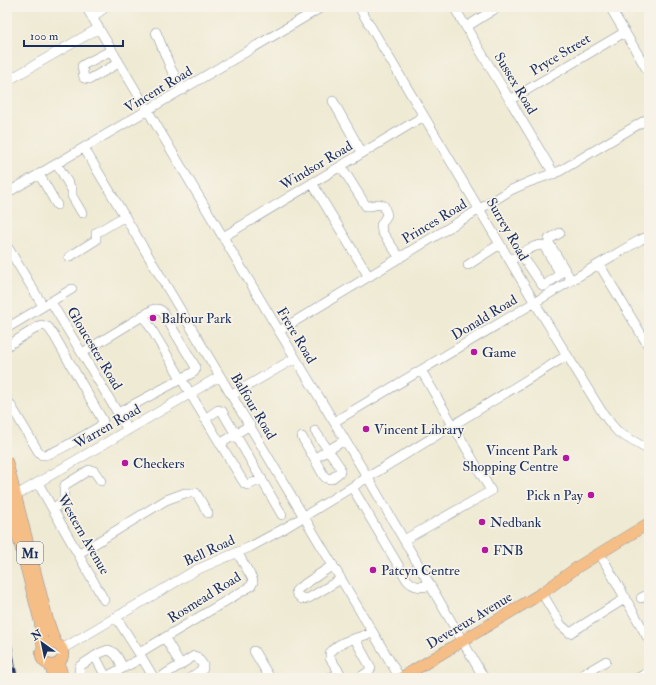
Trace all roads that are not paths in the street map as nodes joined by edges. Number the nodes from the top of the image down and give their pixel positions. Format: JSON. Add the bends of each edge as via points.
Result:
{"nodes":[{"id":1,"x":86,"y":7,"type":"edge"},
{"id":2,"x":106,"y":7,"type":"edge"},
{"id":3,"x":322,"y":7,"type":"edge"},
{"id":4,"x":359,"y":7,"type":"edge"},
{"id":5,"x":454,"y":7,"type":"edge"},
{"id":6,"x":498,"y":7,"type":"edge"},
{"id":7,"x":610,"y":7,"type":"edge"},
{"id":8,"x":92,"y":17,"type":"junction"},
{"id":9,"x":466,"y":27,"type":"junction"},
{"id":10,"x":99,"y":28,"type":"junction"},
{"id":11,"x":156,"y":32,"type":"dead end"},
{"id":12,"x":625,"y":32,"type":"junction"},
{"id":13,"x":112,"y":50,"type":"junction"},
{"id":14,"x":119,"y":63,"type":"junction"},
{"id":15,"x":649,"y":72,"type":"edge"},
{"id":16,"x":7,"y":81,"type":"edge"},
{"id":17,"x":183,"y":90,"type":"junction"},
{"id":18,"x":510,"y":100,"type":"junction"},
{"id":19,"x":333,"y":101,"type":"dead end"},
{"id":20,"x":148,"y":111,"type":"junction"},
{"id":21,"x":424,"y":116,"type":"junction"},
{"id":22,"x":649,"y":118,"type":"edge"},
{"id":23,"x":84,"y":148,"type":"junction"},
{"id":24,"x":362,"y":153,"type":"junction"},
{"id":25,"x":57,"y":164,"type":"junction"},
{"id":26,"x":341,"y":166,"type":"junction"},
{"id":27,"x":39,"y":174,"type":"junction"},
{"id":28,"x":554,"y":174,"type":"junction"},
{"id":29,"x":312,"y":183,"type":"junction"},
{"id":30,"x":7,"y":193,"type":"edge"},
{"id":31,"x":57,"y":205,"type":"dead end"},
{"id":32,"x":480,"y":210,"type":"junction"},
{"id":33,"x":82,"y":213,"type":"dead end"},
{"id":34,"x":125,"y":216,"type":"junction"},
{"id":35,"x":560,"y":233,"type":"dead end"},
{"id":36,"x":649,"y":236,"type":"edge"},
{"id":37,"x":223,"y":237,"type":"junction"},
{"id":38,"x":500,"y":244,"type":"junction"},
{"id":39,"x":7,"y":246,"type":"edge"},
{"id":40,"x":521,"y":254,"type":"junction"},
{"id":41,"x":69,"y":256,"type":"dead end"},
{"id":42,"x":400,"y":258,"type":"junction"},
{"id":43,"x":510,"y":261,"type":"junction"},
{"id":44,"x":599,"y":264,"type":"junction"},
{"id":45,"x":468,"y":265,"type":"dead end"},
{"id":46,"x":369,"y":277,"type":"junction"},
{"id":47,"x":571,"y":280,"type":"junction"},
{"id":48,"x":72,"y":289,"type":"dead end"},
{"id":49,"x":535,"y":303,"type":"junction"},
{"id":50,"x":47,"y":304,"type":"junction"},
{"id":51,"x":143,"y":315,"type":"junction"},
{"id":52,"x":9,"y":327,"type":"edge"},
{"id":53,"x":278,"y":332,"type":"junction"},
{"id":54,"x":17,"y":340,"type":"junction"},
{"id":55,"x":7,"y":346,"type":"edge"},
{"id":56,"x":649,"y":347,"type":"edge"},
{"id":57,"x":82,"y":353,"type":"junction"},
{"id":58,"x":566,"y":356,"type":"junction"},
{"id":59,"x":294,"y":358,"type":"junction"},
{"id":60,"x":421,"y":370,"type":"junction"},
{"id":61,"x":220,"y":376,"type":"junction"},
{"id":62,"x":181,"y":379,"type":"junction"},
{"id":63,"x":190,"y":394,"type":"junction"},
{"id":64,"x":232,"y":395,"type":"junction"},
{"id":65,"x":7,"y":399,"type":"edge"},
{"id":66,"x":118,"y":413,"type":"junction"},
{"id":67,"x":205,"y":419,"type":"junction"},
{"id":68,"x":334,"y":422,"type":"junction"},
{"id":69,"x":250,"y":425,"type":"junction"},
{"id":70,"x":128,"y":430,"type":"junction"},
{"id":71,"x":315,"y":431,"type":"dead end"},
{"id":72,"x":235,"y":434,"type":"junction"},
{"id":73,"x":302,"y":437,"type":"dead end"},
{"id":74,"x":74,"y":440,"type":"junction"},
{"id":75,"x":345,"y":440,"type":"junction"},
{"id":76,"x":220,"y":444,"type":"junction"},
{"id":77,"x":328,"y":450,"type":"junction"},
{"id":78,"x":649,"y":450,"type":"edge"},
{"id":79,"x":83,"y":456,"type":"junction"},
{"id":80,"x":315,"y":458,"type":"junction"},
{"id":81,"x":7,"y":462,"type":"edge"},
{"id":82,"x":368,"y":478,"type":"junction"},
{"id":83,"x":262,"y":480,"type":"junction"},
{"id":84,"x":101,"y":481,"type":"dead end"},
{"id":85,"x":38,"y":482,"type":"junction"},
{"id":86,"x":352,"y":487,"type":"junction"},
{"id":87,"x":10,"y":496,"type":"edge"},
{"id":88,"x":53,"y":509,"type":"junction"},
{"id":89,"x":208,"y":513,"type":"dead end"},
{"id":90,"x":282,"y":515,"type":"dead end"},
{"id":91,"x":304,"y":516,"type":"junction"},
{"id":92,"x":649,"y":523,"type":"edge"},
{"id":93,"x":649,"y":532,"type":"edge"},
{"id":94,"x":404,"y":540,"type":"junction"},
{"id":95,"x":237,"y":552,"type":"junction"},
{"id":96,"x":78,"y":554,"type":"junction"},
{"id":97,"x":603,"y":559,"type":"junction"},
{"id":98,"x":333,"y":565,"type":"junction"},
{"id":99,"x":341,"y":579,"type":"junction"},
{"id":100,"x":430,"y":586,"type":"junction"},
{"id":101,"x":552,"y":587,"type":"junction"},
{"id":102,"x":542,"y":593,"type":"junction"},
{"id":103,"x":626,"y":598,"type":"junction"},
{"id":104,"x":104,"y":600,"type":"dead end"},
{"id":105,"x":116,"y":617,"type":"junction"},
{"id":106,"x":372,"y":633,"type":"junction"},
{"id":107,"x":165,"y":638,"type":"junction"},
{"id":108,"x":355,"y":639,"type":"junction"},
{"id":109,"x":649,"y":640,"type":"edge"},
{"id":110,"x":462,"y":641,"type":"junction"},
{"id":111,"x":59,"y":647,"type":"junction"},
{"id":112,"x":43,"y":648,"type":"junction"},
{"id":113,"x":254,"y":651,"type":"dead end"},
{"id":114,"x":95,"y":656,"type":"junction"},
{"id":115,"x":141,"y":656,"type":"junction"},
{"id":116,"x":606,"y":661,"type":"dead end"},
{"id":117,"x":55,"y":664,"type":"junction"},
{"id":118,"x":181,"y":664,"type":"junction"},
{"id":119,"x":123,"y":668,"type":"junction"},
{"id":120,"x":649,"y":672,"type":"edge"},
{"id":121,"x":164,"y":675,"type":"dead end"},
{"id":122,"x":341,"y":675,"type":"edge"},
{"id":123,"x":105,"y":677,"type":"edge"},
{"id":124,"x":54,"y":678,"type":"edge"},
{"id":125,"x":63,"y":678,"type":"edge"},
{"id":126,"x":82,"y":678,"type":"edge"},
{"id":127,"x":154,"y":678,"type":"edge"},
{"id":128,"x":190,"y":678,"type":"edge"},
{"id":129,"x":270,"y":678,"type":"edge"},
{"id":130,"x":329,"y":678,"type":"edge"},
{"id":131,"x":359,"y":678,"type":"edge"},
{"id":132,"x":400,"y":678,"type":"edge"},
{"id":133,"x":484,"y":678,"type":"edge"},
{"id":134,"x":579,"y":678,"type":"edge"},
{"id":135,"x":638,"y":678,"type":"edge"}],
"edges":[{"from":1,"to":8,"type":"street","name":"Frere Road"},
{"from":2,"to":8,"type":"street"},
{"from":3,"to":17,"type":"street","name":"Vincent Road"},
{"from":4,"to":21,"type":"street","name":"Surrey Road"},
{"from":5,"to":9,"type":"street","name":"Sussex Road"},
{"from":6,"to":9,"type":"street"},
{"from":7,"to":12,"type":"street"},
{"from":8,"to":10,"type":"street","name":"Frere Road"},
{"from":9,"to":18,"type":"street","name":"Sussex Road"},
{"from":10,"to":13,"type":"street","name":"Frere Road"},
{"from":10,"to":16,"type":"street"},
{"from":11,"to":17,"type":"street","via":[[171,69]]},
{"from":12,"to":15,"type":"street"},
{"from":12,"to":18,"type":"street","name":"Pryce Street"},
{"from":13,"to":14,"type":"street","name":"Frere Road"},
{"from":13,"to":14,"type":"street","via":[[82,66],[84,78],[90,79]]},
{"from":14,"to":20,"type":"street","name":"Frere Road"},
{"from":17,"to":20,"type":"street","name":"Vincent Road"},
{"from":18,"to":28,"type":"street","name":"Sussex Road"},
{"from":19,"to":24,"type":"street"},
{"from":20,"to":23,"type":"street","name":"Vincent Road"},
{"from":20,"to":37,"type":"street","name":"Frere Road"},
{"from":21,"to":24,"type":"street","name":"Windsor Road"},
{"from":21,"to":32,"type":"street","name":"Surrey Road"},
{"from":22,"to":28,"type":"street","name":"Princes Road"},
{"from":23,"to":25,"type":"street","name":"Vincent Road"},
{"from":23,"to":34,"type":"street","name":"Balfour Road"},
{"from":24,"to":26,"type":"street","name":"Windsor Road"},
{"from":25,"to":27,"type":"street","name":"Vincent Road"},
{"from":25,"to":33,"type":"street"},
{"from":26,"to":29,"type":"street","name":"Windsor Road"},
{"from":26,"to":42,"type":"street","via":[[366,206],[384,206],[387,215],[381,225],[382,232]]},
{"from":27,"to":30,"type":"street","name":"Vincent Road"},
{"from":27,"to":31,"type":"street"},
{"from":28,"to":32,"type":"street","name":"Princes Road","via":[[526,183]]},
{"from":29,"to":37,"type":"street","name":"Windsor Road"},
{"from":29,"to":46,"type":"street"},
{"from":32,"to":38,"type":"street","name":"Surrey Road"},
{"from":32,"to":42,"type":"street","name":"Princes Road"},
{"from":34,"to":41,"type":"street","via":[[96,233],[96,240]]},
{"from":34,"to":61,"type":"street","name":"Balfour Road"},
{"from":35,"to":47,"type":"street","via":[[549,239],[549,243]]},
{"from":36,"to":44,"type":"street","name":"Donald Road"},
{"from":37,"to":53,"type":"street","name":"Frere Road"},
{"from":38,"to":43,"type":"street","name":"Surrey Road"},
{"from":38,"to":45,"type":"street"},
{"from":39,"to":50,"type":"street","name":"Gloucester Road"},
{"from":40,"to":40,"type":"street","via":[[542,244],[559,275],[542,285]]},
{"from":40,"to":43,"type":"street"},
{"from":42,"to":46,"type":"street","name":"Princes Road"},
{"from":43,"to":49,"type":"street","name":"Surrey Road"},
{"from":44,"to":47,"type":"street","name":"Donald Road"},
{"from":44,"to":56,"type":"street"},
{"from":46,"to":53,"type":"street","name":"Princes Road"},
{"from":47,"to":49,"type":"street","name":"Donald Road"},
{"from":48,"to":50,"type":"street"},
{"from":49,"to":58,"type":"street","name":"Surrey Road"},
{"from":49,"to":60,"type":"street","name":"Donald Road"},
{"from":50,"to":52,"type":"street"},
{"from":50,"to":57,"type":"street","name":"Gloucester Road"},
{"from":51,"to":57,"type":"street"},
{"from":51,"to":62,"type":"street"},
{"from":51,"to":62,"type":"street","via":[[154,309],[162,311],[195,370]]},
{"from":52,"to":54,"type":"street"},
{"from":53,"to":59,"type":"street","name":"Frere Road"},
{"from":54,"to":55,"type":"street"},
{"from":54,"to":74,"type":"street","via":[[41,325],[49,328],[103,419],[101,426]]},
{"from":57,"to":66,"type":"street","name":"Gloucester Road"},
{"from":58,"to":78,"type":"street","name":"Surrey Road","via":[[610,424],[619,433]]},
{"from":58,"to":82,"type":"street","name":"Bell Road"},
{"from":59,"to":64,"type":"street"},
{"from":59,"to":68,"type":"street","name":"Frere Road"},
{"from":60,"to":68,"type":"street","name":"Donald Road"},
{"from":60,"to":94,"type":"street","via":[[490,491]]},
{"from":61,"to":63,"type":"street","name":"Warren Road"},
{"from":61,"to":64,"type":"street","name":"Balfour Road"},
{"from":62,"to":63,"type":"street"},
{"from":62,"to":66,"type":"street"},
{"from":63,"to":67,"type":"street"},
{"from":63,"to":70,"type":"street","name":"Warren Road"},
{"from":64,"to":69,"type":"street","name":"Balfour Road"},
{"from":65,"to":74,"type":"street","via":[[42,456]]},
{"from":66,"to":70,"type":"street","name":"Gloucester Road"},
{"from":67,"to":72,"type":"street","via":[[220,410]]},
{"from":67,"to":76,"type":"street"},
{"from":68,"to":75,"type":"street","name":"Frere Road"},
{"from":69,"to":72,"type":"street"},
{"from":69,"to":91,"type":"street","name":"Balfour Road"},
{"from":70,"to":79,"type":"street","name":"Warren Road"},
{"from":71,"to":77,"type":"street"},
{"from":72,"to":76,"type":"street"},
{"from":72,"to":83,"type":"street"},
{"from":73,"to":80,"type":"street"},
{"from":74,"to":79,"type":"street"},
{"from":75,"to":77,"type":"street"},
{"from":75,"to":82,"type":"street","name":"Frere Road"},
{"from":76,"to":83,"type":"street","via":[[245,484]]},
{"from":77,"to":80,"type":"street"},
{"from":77,"to":80,"type":"street","via":[[341,470],[331,479],[326,478]]},
{"from":79,"to":85,"type":"street","name":"Warren Road"},
{"from":81,"to":87,"type":"main road","number":"M1"},
{"from":82,"to":86,"type":"street","name":"Bell Road"},
{"from":82,"to":94,"type":"street","name":"Frere Road"},
{"from":83,"to":90,"type":"street"},
{"from":84,"to":88,"type":"street","via":[[94,471],[89,470],[65,485],[64,500]]},
{"from":85,"to":87,"type":"street","name":"Warren Road"},
{"from":85,"to":88,"type":"street","name":"Western Avenue"},
{"from":86,"to":91,"type":"street","name":"Bell Road"},
{"from":86,"to":100,"type":"street","via":[[407,580],[415,586]]},
{"from":87,"to":111,"type":"main road","number":"M1"},
{"from":87,"to":112,"type":"main road","number":"M1","via":[[40,622]]},
{"from":88,"to":96,"type":"street","name":"Western Avenue"},
{"from":89,"to":96,"type":"street","via":[[196,493],[185,493],[153,507]]},
{"from":91,"to":95,"type":"street","name":"Bell Road"},
{"from":91,"to":98,"type":"street","name":"Balfour Road"},
{"from":92,"to":101,"type":"main road","name":"Devereux Avenue","via":[[579,566]]},
{"from":93,"to":97,"type":"main road","name":"Devereux Avenue"},
{"from":94,"to":100,"type":"street","name":"Frere Road"},
{"from":95,"to":105,"type":"street","name":"Bell Road","via":[[196,570]]},
{"from":95,"to":107,"type":"street","name":"Rosmead Road","via":[[252,578],[251,586]]},
{"from":96,"to":104,"type":"street","name":"Western Avenue"},
{"from":97,"to":101,"type":"main road","name":"Devereux Avenue"},
{"from":97,"to":103,"type":"street"},
{"from":98,"to":99,"type":"street","name":"Balfour Road"},
{"from":98,"to":99,"type":"street","via":[[299,588],[297,594],[302,599],[309,598]]},
{"from":99,"to":106,"type":"street","name":"Balfour Road"},
{"from":100,"to":110,"type":"street","name":"Frere Road"},
{"from":101,"to":102,"type":"main road","name":"Devereux Avenue"},
{"from":102,"to":103,"type":"street","via":[[561,625],[570,633]]},
{"from":102,"to":110,"type":"main road","name":"Devereux Avenue"},
{"from":103,"to":109,"type":"street"},
{"from":105,"to":111,"type":"street","name":"Bell Road"},
{"from":105,"to":115,"type":"street"},
{"from":106,"to":108,"type":"street"},
{"from":106,"to":132,"type":"street","name":"Balfour Road"},
{"from":107,"to":115,"type":"street","name":"Rosmead Road"},
{"from":107,"to":118,"type":"street"},
{"from":108,"to":122,"type":"street","via":[[344,642],[330,653],[330,658]]},
{"from":108,"to":131,"type":"street","via":[[371,668]]},
{"from":110,"to":132,"type":"main road","name":"Devereux Avenue"},
{"from":110,"to":133,"type":"street","name":"Frere Road"},
{"from":111,"to":112,"type":"main road","via":[[49,644]]},
{"from":111,"to":117,"type":"main road","number":"M1","via":[[63,656]]},
{"from":112,"to":117,"type":"main road","number":"M1","via":[[42,659],[47,664]]},
{"from":113,"to":129,"type":"street"},
{"from":114,"to":119,"type":"street","via":[[110,650],[116,654]]},
{"from":114,"to":123,"type":"street"},
{"from":114,"to":126,"type":"street","via":[[80,666]]},
{"from":115,"to":119,"type":"street","name":"Rosmead Road"},
{"from":115,"to":127,"type":"street"},
{"from":116,"to":134,"type":"street"},
{"from":117,"to":124,"type":"main road","number":"M1"},
{"from":117,"to":125,"type":"main road","number":"M1"},
{"from":118,"to":121,"type":"street"},
{"from":118,"to":128,"type":"street","via":[[194,656],[200,659],[203,669]]},
{"from":119,"to":123,"type":"street","name":"Rosmead Road"},
{"from":120,"to":135,"type":"street"},
{"from":122,"to":130,"type":"street"}]}
